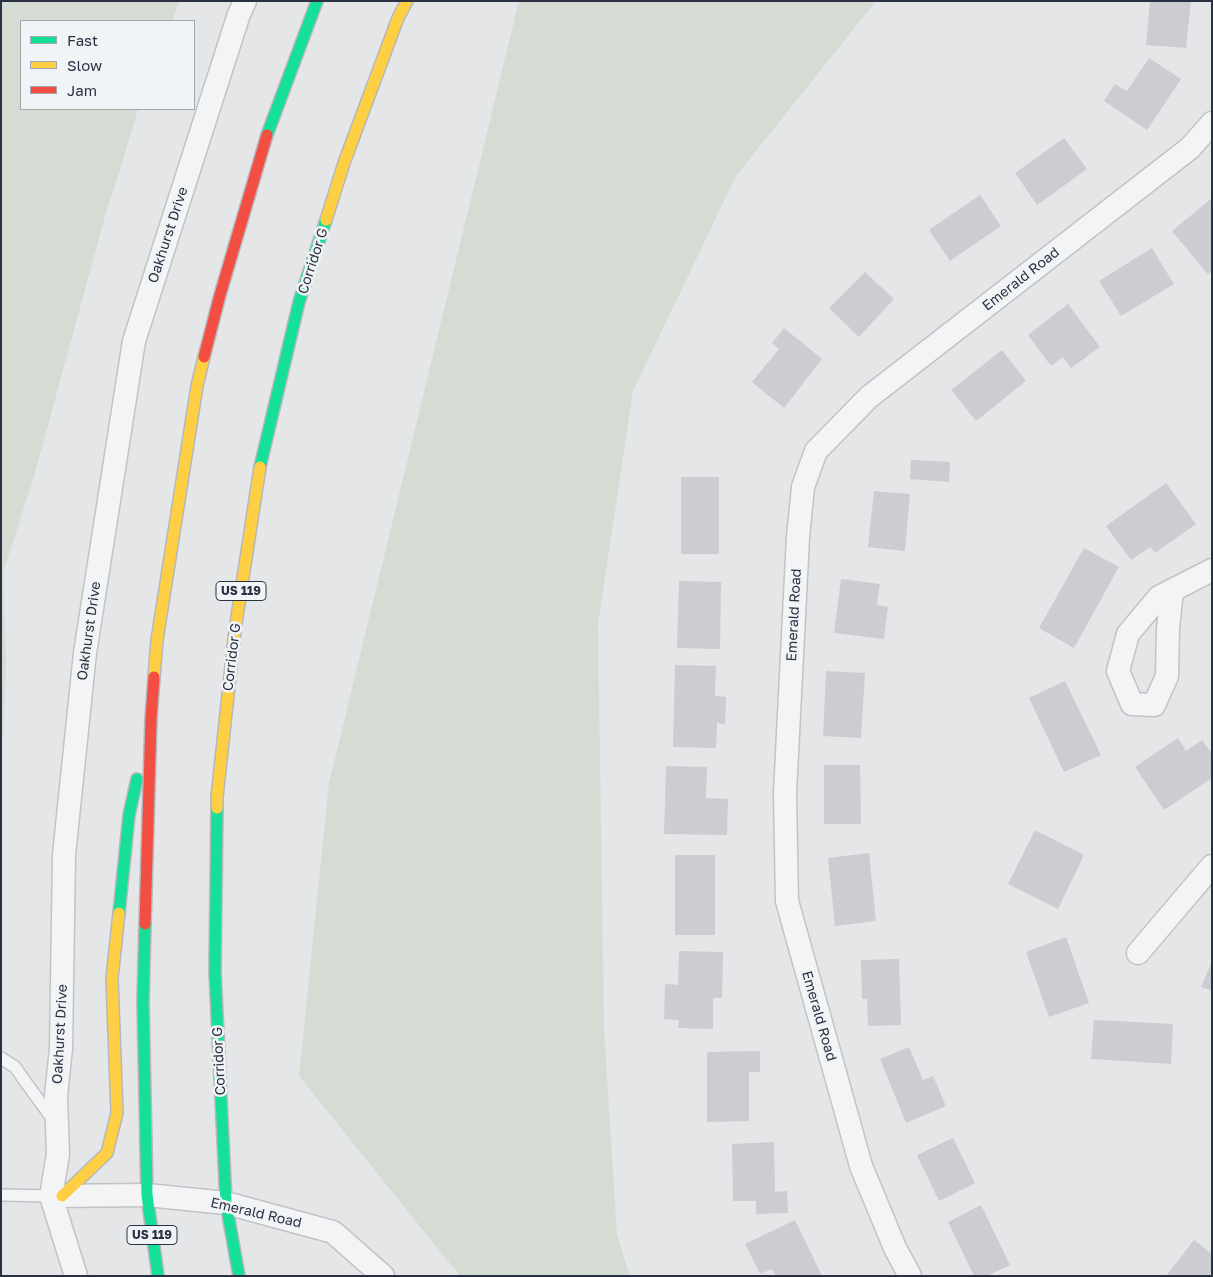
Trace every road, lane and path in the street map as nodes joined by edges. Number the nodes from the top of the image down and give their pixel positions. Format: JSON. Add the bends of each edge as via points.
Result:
{"nodes":[{"id":1,"x":246,"y":1,"type":"edge"},
{"id":2,"x":317,"y":1,"type":"edge"},
{"id":3,"x":407,"y":1,"type":"edge"},
{"id":4,"x":1212,"y":123,"type":"edge"},
{"id":5,"x":1212,"y":570,"type":"edge"},
{"id":6,"x":1172,"y":591,"type":"dead end"},
{"id":7,"x":151,"y":719,"type":"junction"},
{"id":8,"x":1212,"y":866,"type":"edge"},
{"id":9,"x":1138,"y":953,"type":"dead end"},
{"id":10,"x":1,"y":1058,"type":"edge"},
{"id":11,"x":57,"y":1125,"type":"junction"},
{"id":12,"x":147,"y":1195,"type":"junction"},
{"id":13,"x":1,"y":1196,"type":"edge"},
{"id":14,"x":56,"y":1196,"type":"junction"},
{"id":15,"x":226,"y":1203,"type":"junction"},
{"id":16,"x":376,"y":1272,"type":"edge"},
{"id":17,"x":76,"y":1276,"type":"edge"},
{"id":18,"x":158,"y":1276,"type":"edge"},
{"id":19,"x":239,"y":1276,"type":"edge"},
{"id":20,"x":910,"y":1276,"type":"edge"}],
"edges":[{"from":1,"to":11,"type":"street","name":"Oakhurst Drive","via":[[239,14],[134,341],[85,653],[64,855],[62,1048],[56,1096]]},
{"from":2,"to":7,"type":"highway","number":"US 119","via":[[268,133],[197,386],[157,640]]},
{"from":3,"to":15,"type":"highway","name":"Corridor G","number":"US 119","via":[[344,163],[299,302],[262,456],[235,630],[217,796],[214,972]]},
{"from":4,"to":20,"type":"street","name":"Emerald Road","via":[[1190,148],[869,397],[816,451],[803,487],[785,793],[788,901],[861,1166]]},
{"from":5,"to":6,"type":"street"},
{"from":7,"to":12,"type":"highway","number":"US 119","via":[[143,1001]]},
{"from":7,"to":14,"type":"highway","via":[[129,815],[112,978],[116,1113],[107,1153]]},
{"from":8,"to":9,"type":"street"},
{"from":10,"to":11,"type":"lane","via":[[15,1067]]},
{"from":11,"to":14,"type":"street","name":"Oakhurst Drive"},
{"from":12,"to":14,"type":"street","name":"Emerald Road"},
{"from":12,"to":15,"type":"street","name":"Emerald Road"},
{"from":12,"to":18,"type":"highway","number":"US 119"},
{"from":13,"to":14,"type":"lane"},
{"from":14,"to":17,"type":"street","name":"Oakhurst Drive"},
{"from":15,"to":16,"type":"street","name":"Emerald Road","via":[[333,1232]]},
{"from":15,"to":19,"type":"highway","name":"Corridor G","number":"US 119"}]}
